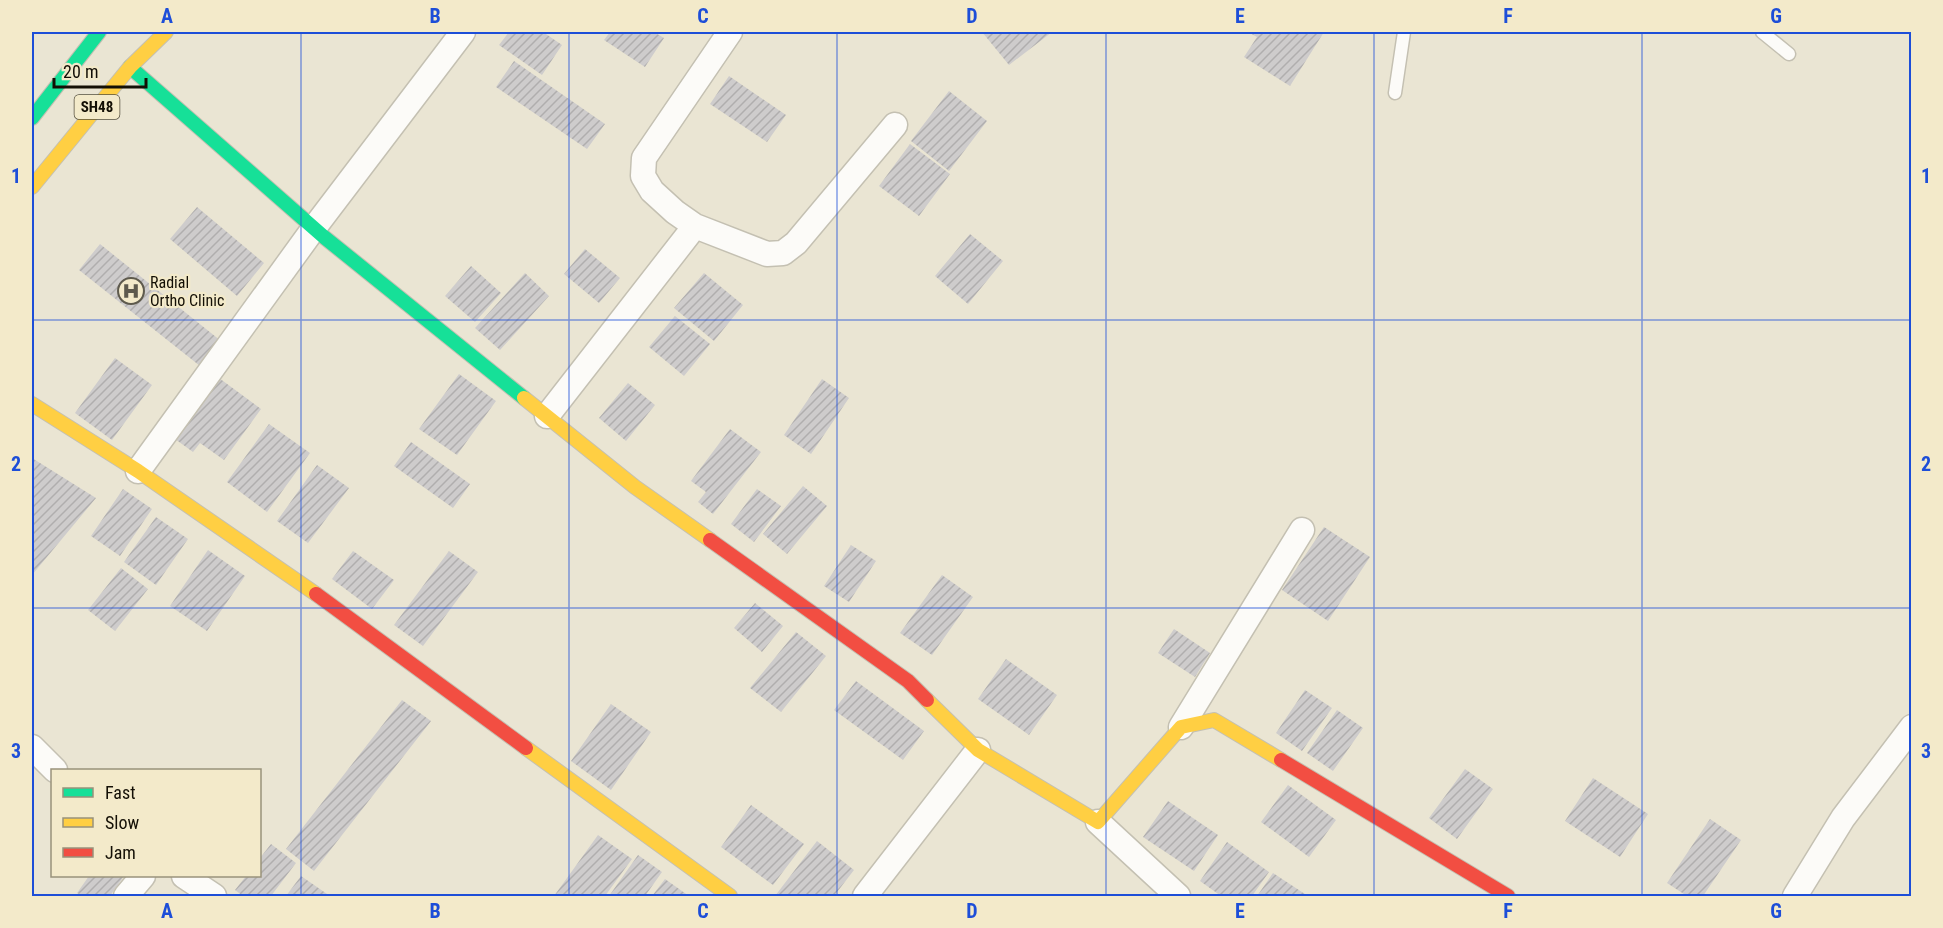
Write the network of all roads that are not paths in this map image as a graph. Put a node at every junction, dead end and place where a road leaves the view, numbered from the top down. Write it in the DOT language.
graph roads {
  1 [pos="97,32"];
  2 [pos="166,32"];
  3 [pos="463,32"];
  4 [pos="730,32"];
  5 [pos="1404,32"];
  6 [pos="1762,32"];
  7 [pos="1789,54"];
  8 [pos="130,67"];
  9 [pos="1395,93"];
  10 [pos="32,118"];
  11 [pos="895,125"];
  12 [pos="32,187"];
  13 [pos="695,226"];
  14 [pos="314,228"];
  15 [pos="32,404"];
  16 [pos="548,416"];
  17 [pos="138,471"];
  18 [pos="1302,530"];
  19 [pos="1181,727"];
  20 [pos="1911,727"];
  21 [pos="32,747"];
  22 [pos="978,750"];
  23 [pos="53,769"];
  24 [pos="1098,822"];
  25 [pos="141,877"];
  26 [pos="185,877"];
  27 [pos="126,897"];
  28 [pos="214,897"];
  29 [pos="730,897"];
  30 [pos="865,897"];
  31 [pos="1178,897"];
  32 [pos="1508,897"];
  33 [pos="1795,897"];
  1 -- 10 [label="street, SH48"];
  2 -- 8 [label="street, SH48"];
  3 -- 14 [label="street"];
  4 -- 13 [label="street"];
  5 -- 9 [label="lane"];
  6 -- 7 [label="lane"];
  8 -- 12 [label="street, SH48"];
  8 -- 14 [label="street"];
  11 -- 13 [label="street"];
  13 -- 16 [label="street"];
  14 -- 16 [label="street"];
  14 -- 17 [label="street"];
  15 -- 17 [label="street"];
  16 -- 22 [label="street"];
  17 -- 29 [label="street"];
  18 -- 19 [label="street"];
  19 -- 24 [label="street"];
  19 -- 32 [label="street"];
  20 -- 33 [label="street"];
  21 -- 23 [label="street"];
  22 -- 24 [label="street"];
  22 -- 30 [label="street"];
  24 -- 31 [label="street"];
  25 -- 27 [label="street"];
  26 -- 28 [label="street"];
}
